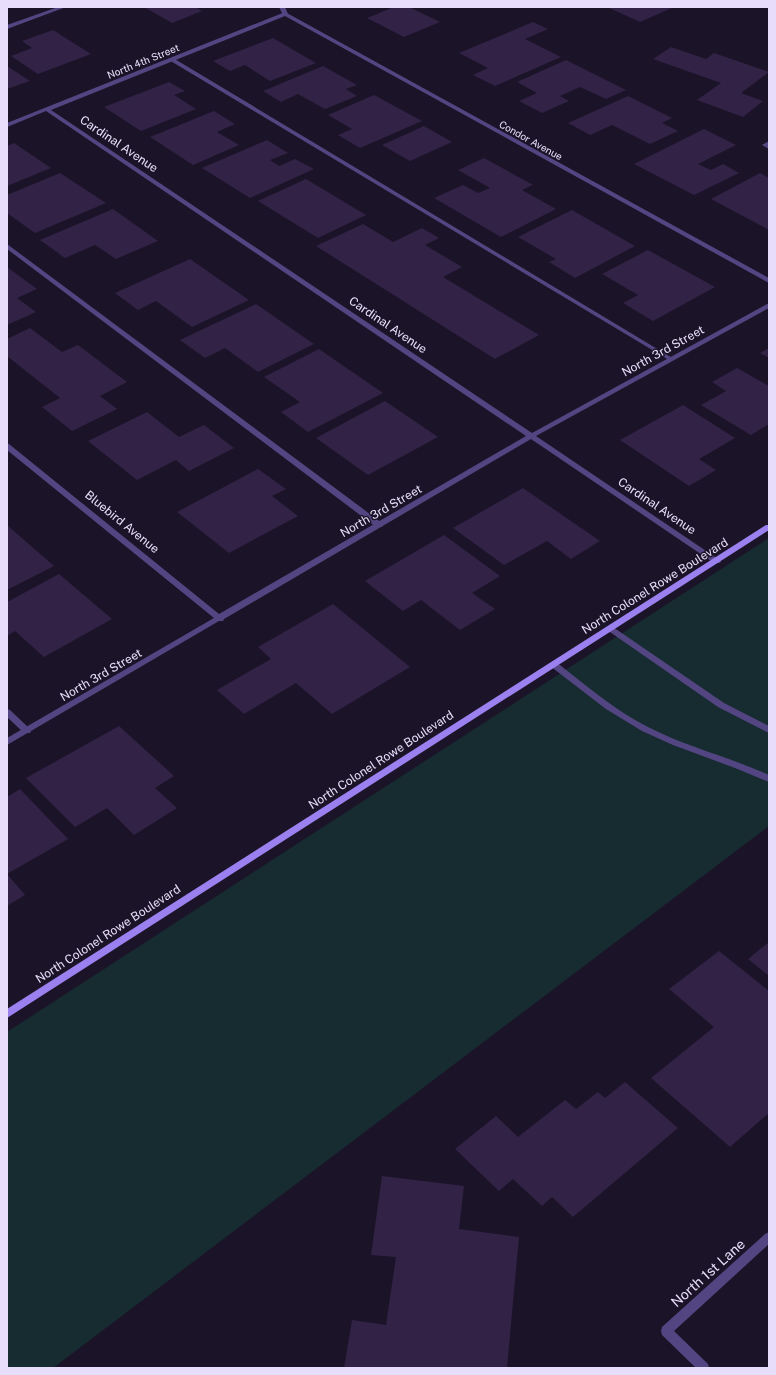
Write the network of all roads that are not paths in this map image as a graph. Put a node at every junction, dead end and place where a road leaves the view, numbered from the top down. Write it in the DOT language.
graph roads {
  1 [pos="63,7"];
  2 [pos="282,7"];
  3 [pos="285,14"];
  4 [pos="7,27"];
  5 [pos="170,60"];
  6 [pos="46,109"];
  7 [pos="7,125"];
  8 [pos="769,143"];
  9 [pos="769,147"];
  10 [pos="7,246"];
  11 [pos="769,281"];
  12 [pos="769,305"];
  13 [pos="671,359"];
  14 [pos="531,436"];
  15 [pos="7,446"];
  16 [pos="379,525"];
  17 [pos="769,527"];
  18 [pos="717,561"];
  19 [pos="220,619"];
  20 [pos="610,628"];
  21 [pos="553,664"];
  22 [pos="7,712"];
  23 [pos="27,730"];
  24 [pos="769,730"];
  25 [pos="7,742"];
  26 [pos="769,779"];
  27 [pos="7,1014"];
  28 [pos="769,1237"];
  29 [pos="704,1368"];
  1 -- 4 [label="street"];
  2 -- 3 [label="street"];
  3 -- 5 [label="street, North 4th Street"];
  3 -- 11 [label="street, Condor Avenue"];
  5 -- 6 [label="street, North 4th Street"];
  5 -- 13 [label="street"];
  6 -- 7 [label="street, North 4th Street"];
  6 -- 14 [label="street, Cardinal Avenue"];
  8 -- 9 [label="street"];
  10 -- 16 [label="street"];
  12 -- 13 [label="street, North 3rd Street"];
  13 -- 14 [label="street, North 3rd Street"];
  14 -- 16 [label="street, North 3rd Street"];
  14 -- 18 [label="street, Cardinal Avenue"];
  15 -- 19 [label="street, Bluebird Avenue"];
  16 -- 19 [label="street, North 3rd Street"];
  17 -- 18 [label="main road, North Colonel Rowe Boulevard"];
  18 -- 20 [label="main road, North Colonel Rowe Boulevard"];
  19 -- 23 [label="street, North 3rd Street"];
  20 -- 21 [label="main road, North Colonel Rowe Boulevard"];
  20 -- 24 [label="street"];
  21 -- 26 [label="street"];
  21 -- 27 [label="main road, North Colonel Rowe Boulevard"];
  22 -- 23 [label="street"];
  23 -- 25 [label="street, North 3rd Street"];
  28 -- 29 [label="street, North 1st Lane"];
}
